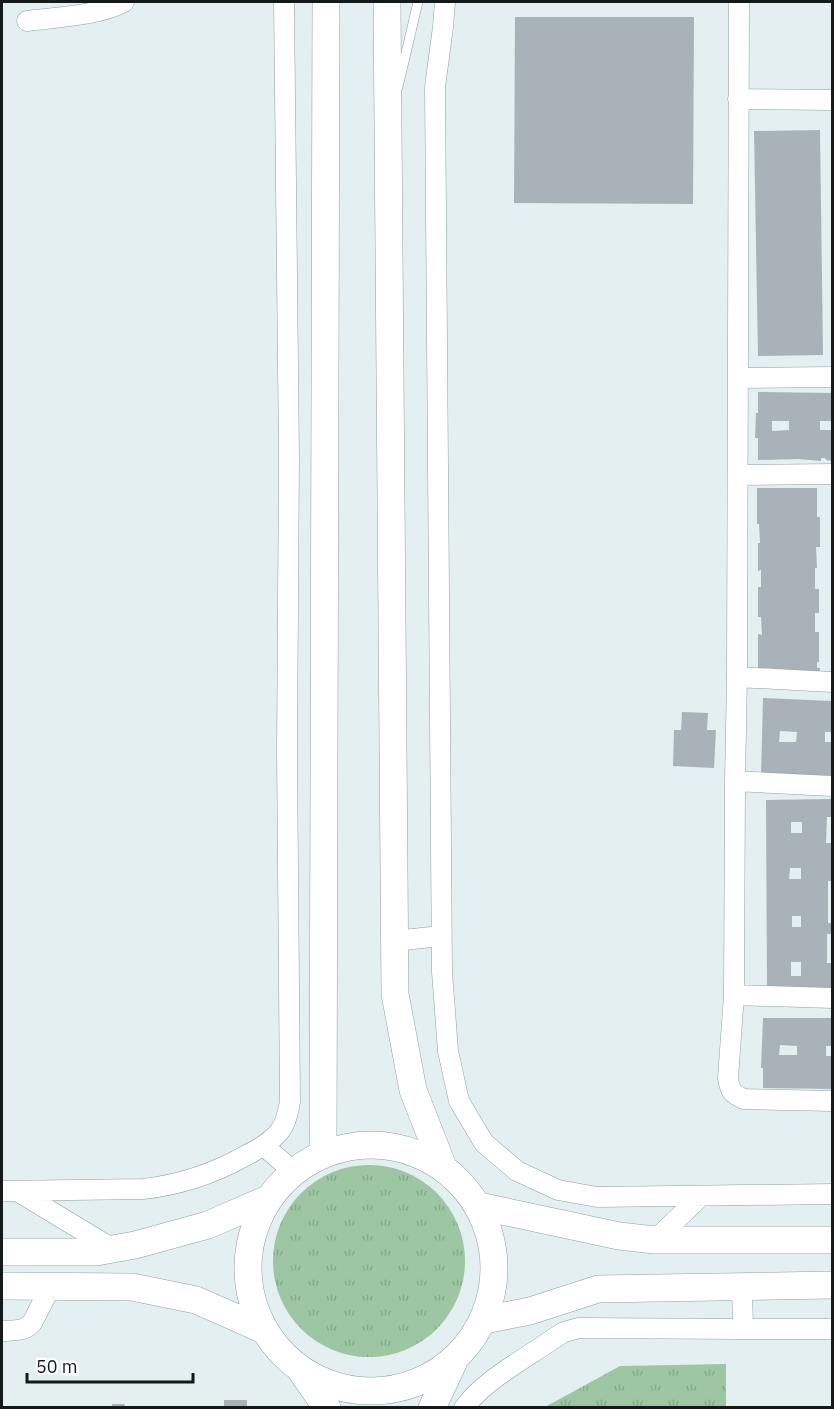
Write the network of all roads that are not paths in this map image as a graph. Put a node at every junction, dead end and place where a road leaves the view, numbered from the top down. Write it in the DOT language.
graph roads {
  1 [pos="124,2"];
  2 [pos="284,2"];
  3 [pos="326,2"];
  4 [pos="387,2"];
  5 [pos="418,2"];
  6 [pos="445,2"];
  7 [pos="739,2"];
  8 [pos="27,21"];
  9 [pos="738,99"];
  10 [pos="832,100"];
  11 [pos="388,131"];
  12 [pos="832,377"];
  13 [pos="738,378"];
  14 [pos="832,474"];
  15 [pos="738,475"];
  16 [pos="737,677"];
  17 [pos="832,682"];
  18 [pos="735,781"];
  19 [pos="832,786"];
  20 [pos="441,936"];
  21 [pos="394,941"];
  22 [pos="734,995"];
  23 [pos="832,998"];
  24 [pos="832,1101"];
  25 [pos="264,1146"];
  26 [pos="323,1155"];
  27 [pos="443,1167"];
  28 [pos="294,1172"];
  29 [pos="9,1191"];
  30 [pos="832,1194"];
  31 [pos="701,1196"];
  32 [pos="270,1198"];
  33 [pos="479,1206"];
  34 [pos="655,1240"];
  35 [pos="832,1240"];
  36 [pos="113,1249"];
  37 [pos="2,1252"];
  38 [pos="832,1285"];
  39 [pos="2,1286"];
  40 [pos="51,1286"];
  41 [pos="742,1287"];
  42 [pos="484,1320"];
  43 [pos="743,1329"];
  44 [pos="832,1329"];
  45 [pos="264,1330"];
  46 [pos="2,1331"];
  47 [pos="453,1360"];
  48 [pos="314,1394"];
  49 [pos="432,1407"];
  50 [pos="464,1407"];
  1 -- 8 [label="street"];
  2 -- 25 [label="street"];
  3 -- 26 [label="street"];
  4 -- 11 [label="street"];
  5 -- 11 [label="lane"];
  6 -- 20 [label="street"];
  7 -- 9 [label="street"];
  9 -- 10 [label="street"];
  9 -- 13 [label="street"];
  11 -- 21 [label="street"];
  12 -- 13 [label="street"];
  13 -- 15 [label="street"];
  14 -- 15 [label="street"];
  15 -- 16 [label="street"];
  16 -- 17 [label="street"];
  16 -- 18 [label="street"];
  18 -- 19 [label="street"];
  18 -- 22 [label="street"];
  20 -- 21 [label="street"];
  20 -- 31 [label="street"];
  21 -- 27 [label="street"];
  22 -- 23 [label="street"];
  22 -- 24 [label="street"];
  25 -- 28 [label="street"];
  25 -- 29 [label="street"];
  26 -- 27 [label="street"];
  26 -- 28 [label="street"];
  27 -- 33 [label="street"];
  28 -- 32 [label="street"];
  29 -- 36 [label="street"];
  30 -- 31 [label="street"];
  31 -- 34 [label="street"];
  32 -- 36 [label="street"];
  32 -- 45 [label="street"];
  33 -- 34 [label="street"];
  33 -- 42 [label="street"];
  34 -- 35 [label="street"];
  36 -- 37 [label="street"];
  38 -- 41 [label="street"];
  39 -- 40 [label="street"];
  40 -- 45 [label="street"];
  40 -- 46 [label="street"];
  41 -- 42 [label="street"];
  41 -- 43 [label="street"];
  42 -- 47 [label="street"];
  43 -- 44 [label="street"];
  43 -- 50 [label="street"];
  45 -- 48 [label="street"];
  47 -- 48 [label="street"];
  47 -- 49 [label="street"];
}
